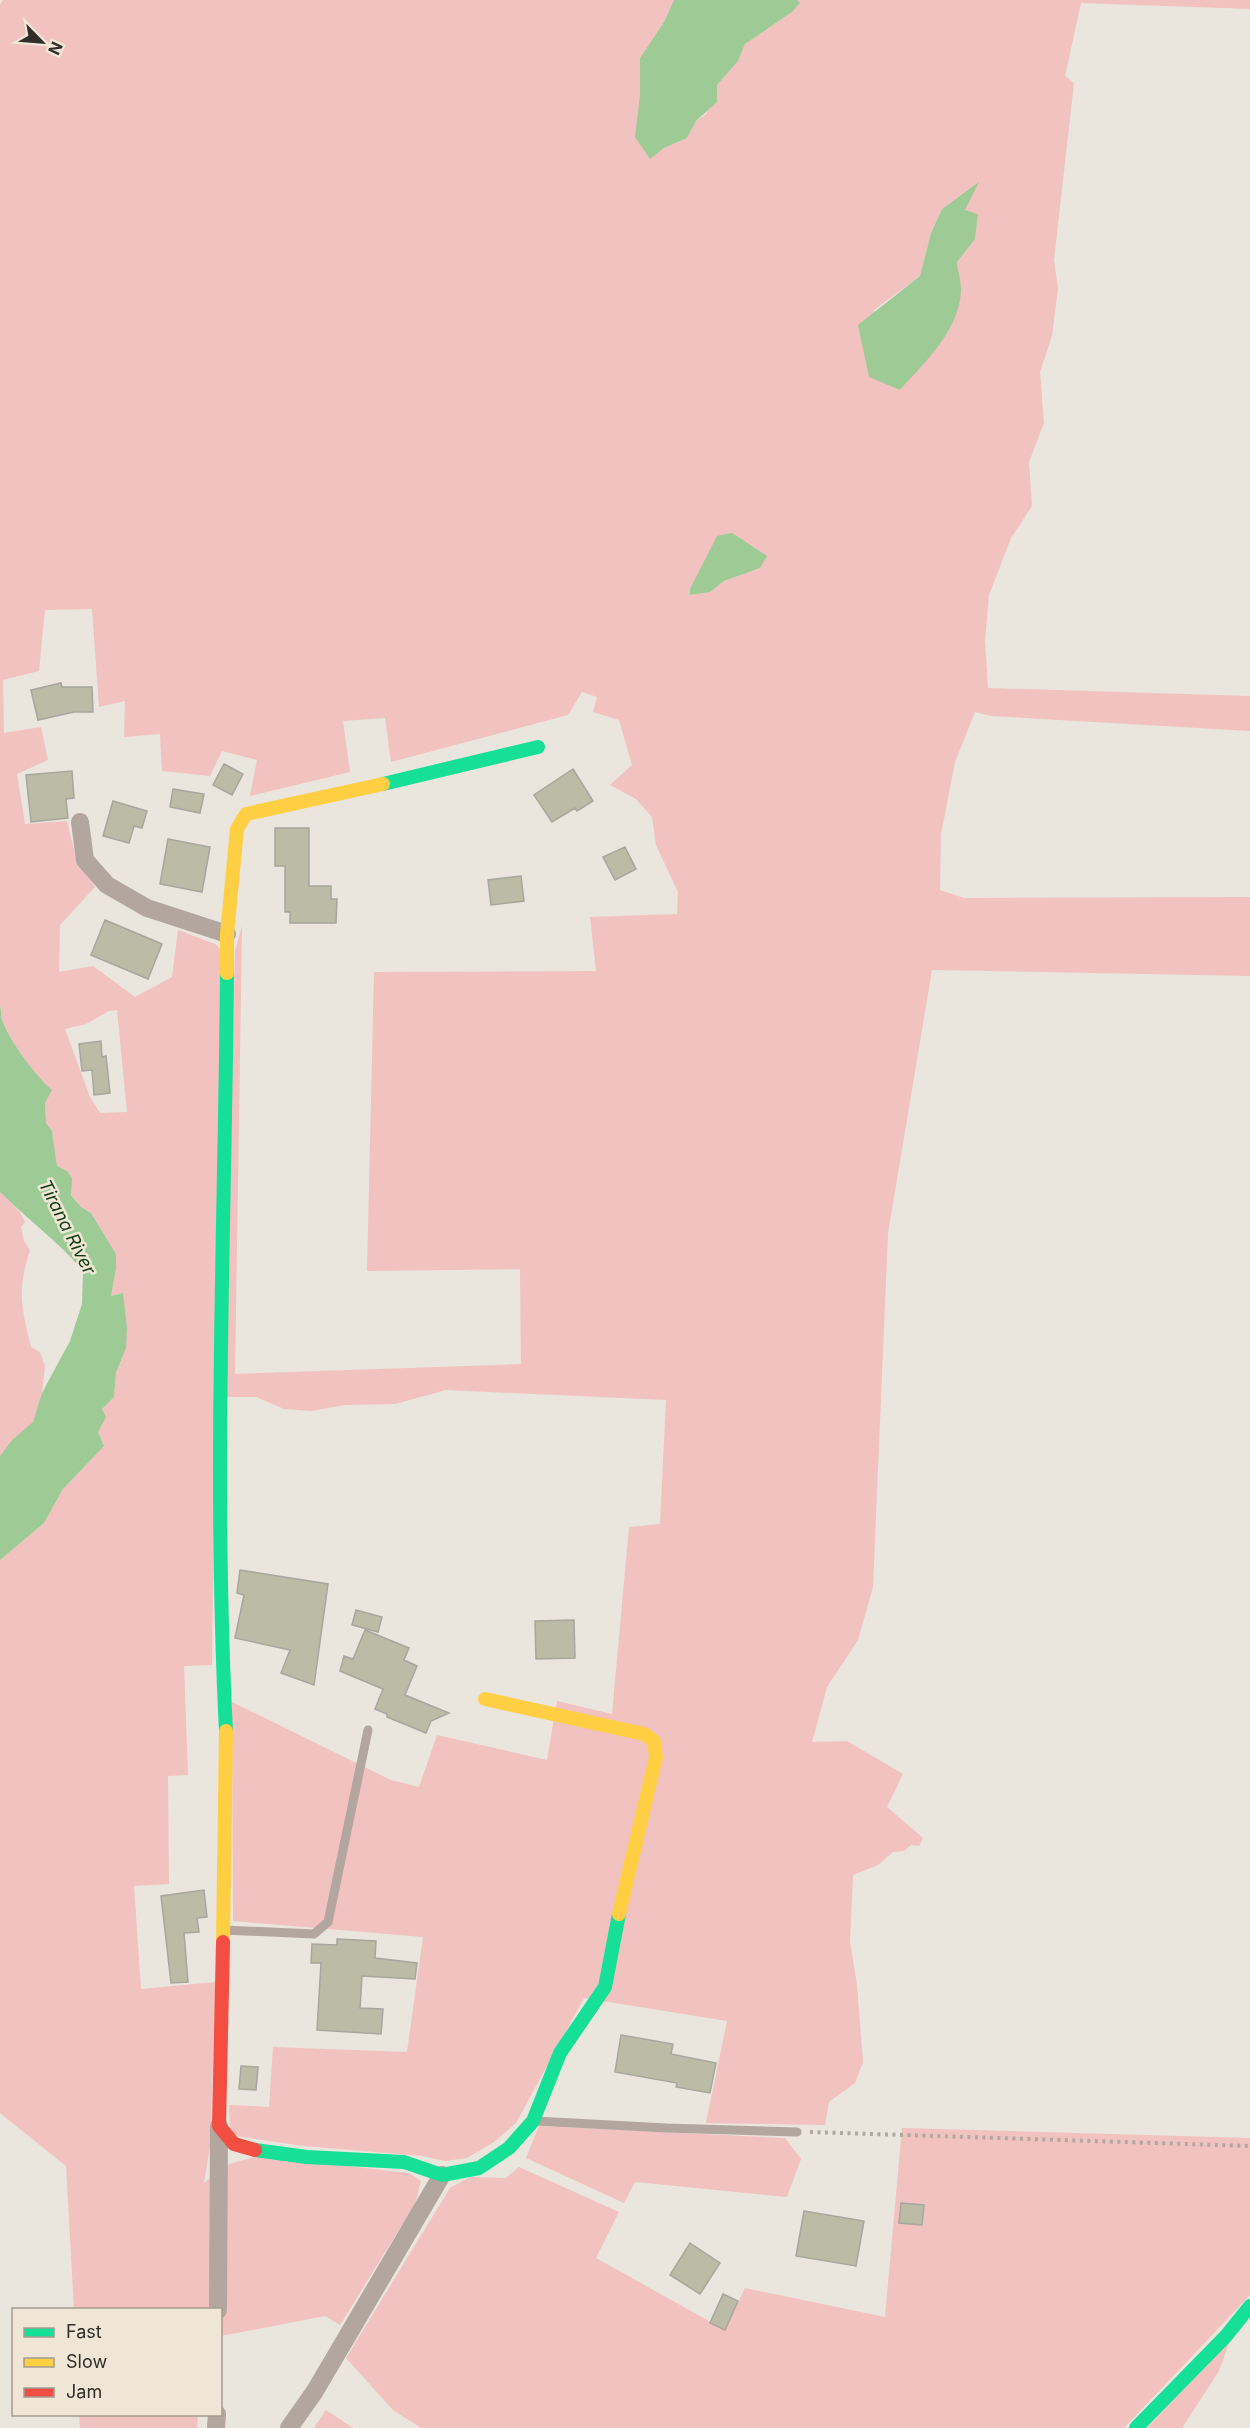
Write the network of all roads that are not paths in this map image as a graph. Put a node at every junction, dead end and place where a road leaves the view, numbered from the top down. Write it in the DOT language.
graph roads {
  1 [pos="538,747"];
  2 [pos="80,822"];
  3 [pos="227,934"];
  4 [pos="485,1699"];
  5 [pos="368,1730"];
  6 [pos="223,1930"];
  7 [pos="533,2121"];
  8 [pos="219,2126"];
  9 [pos="797,2132"];
  10 [pos="442,2175"];
  11 [pos="1250,2306"];
  12 [pos="218,2308"];
  13 [pos="289,2428"];
  14 [pos="1136,2428"];
  1 -- 3 [label="street"];
  2 -- 3 [label="street"];
  3 -- 6 [label="street"];
  4 -- 7 [label="street"];
  5 -- 6 [label="lane"];
  6 -- 8 [label="street"];
  7 -- 9 [label="lane"];
  7 -- 10 [label="street"];
  8 -- 10 [label="street"];
  8 -- 12 [label="street"];
  10 -- 13 [label="street"];
  11 -- 14 [label="street"];
}
